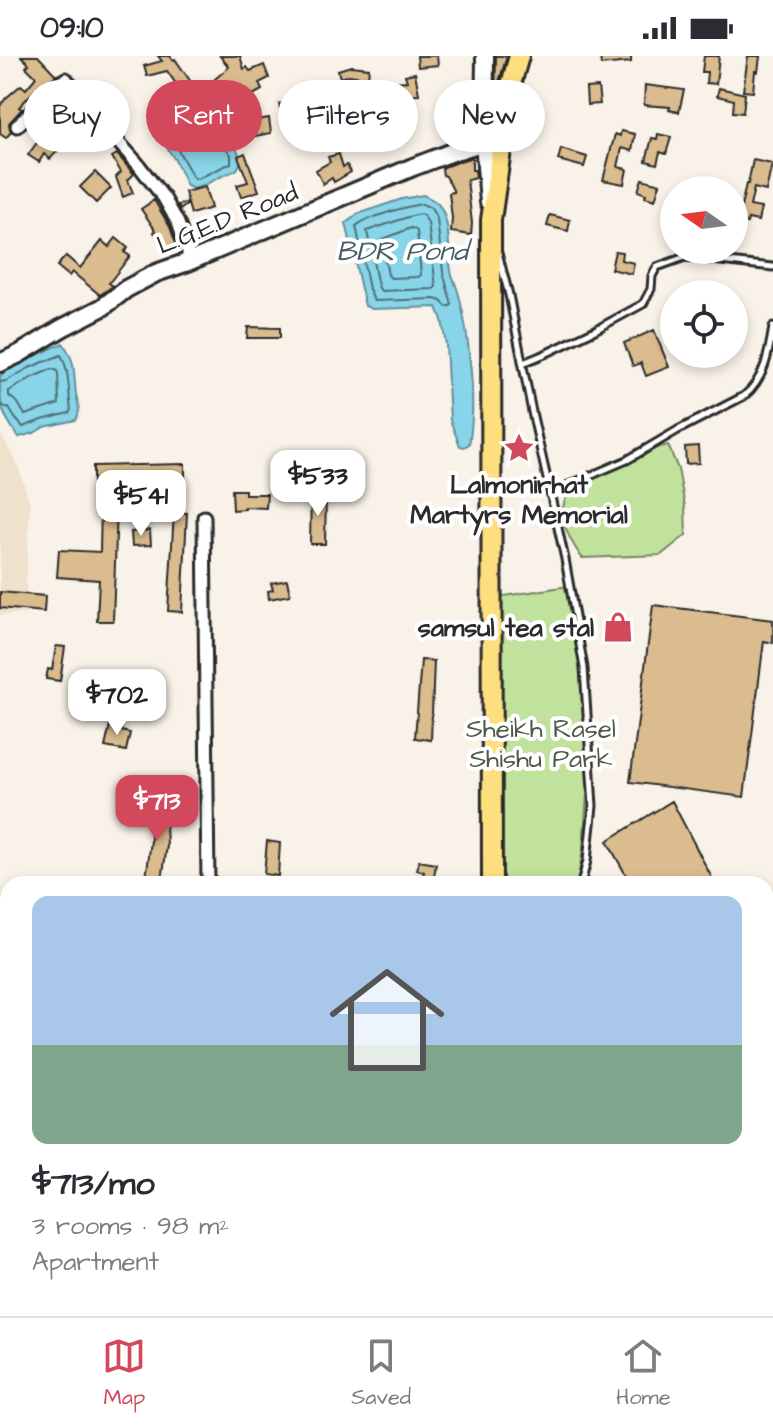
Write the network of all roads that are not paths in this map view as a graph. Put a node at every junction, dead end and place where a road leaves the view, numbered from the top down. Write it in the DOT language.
graph roads {
  1 [pos="485,56"];
  2 [pos="519,56"];
  3 [pos="485,80"];
  4 [pos="512,80"];
  5 [pos="17,126"];
  6 [pos="452,152"];
  7 [pos="485,152"];
  8 [pos="501,152"];
  9 [pos="491,227"];
  10 [pos="188,262"];
  11 [pos="773,267"];
  12 [pos="773,327"];
  13 [pos="0,363"];
  14 [pos="523,363"];
  15 [pos="550,493"];
  16 [pos="204,517"];
  17 [pos="208,876"];
  18 [pos="492,876"];
  19 [pos="583,876"];
  1 -- 3 [label="main road"];
  2 -- 4 [label="highway"];
  5 -- 10 [label="street"];
  6 -- 10 [label="main road, L.G.E.D Road"];
  7 -- 9 [label="main road"];
  8 -- 9 [label="highway"];
  9 -- 14 [label="lane"];
  9 -- 18 [label="highway"];
  10 -- 13 [label="main road, L.G.E.D Road"];
  11 -- 14 [label="lane"];
  12 -- 15 [label="lane"];
  14 -- 15 [label="lane"];
  15 -- 19 [label="lane"];
  16 -- 17 [label="street"];
}
